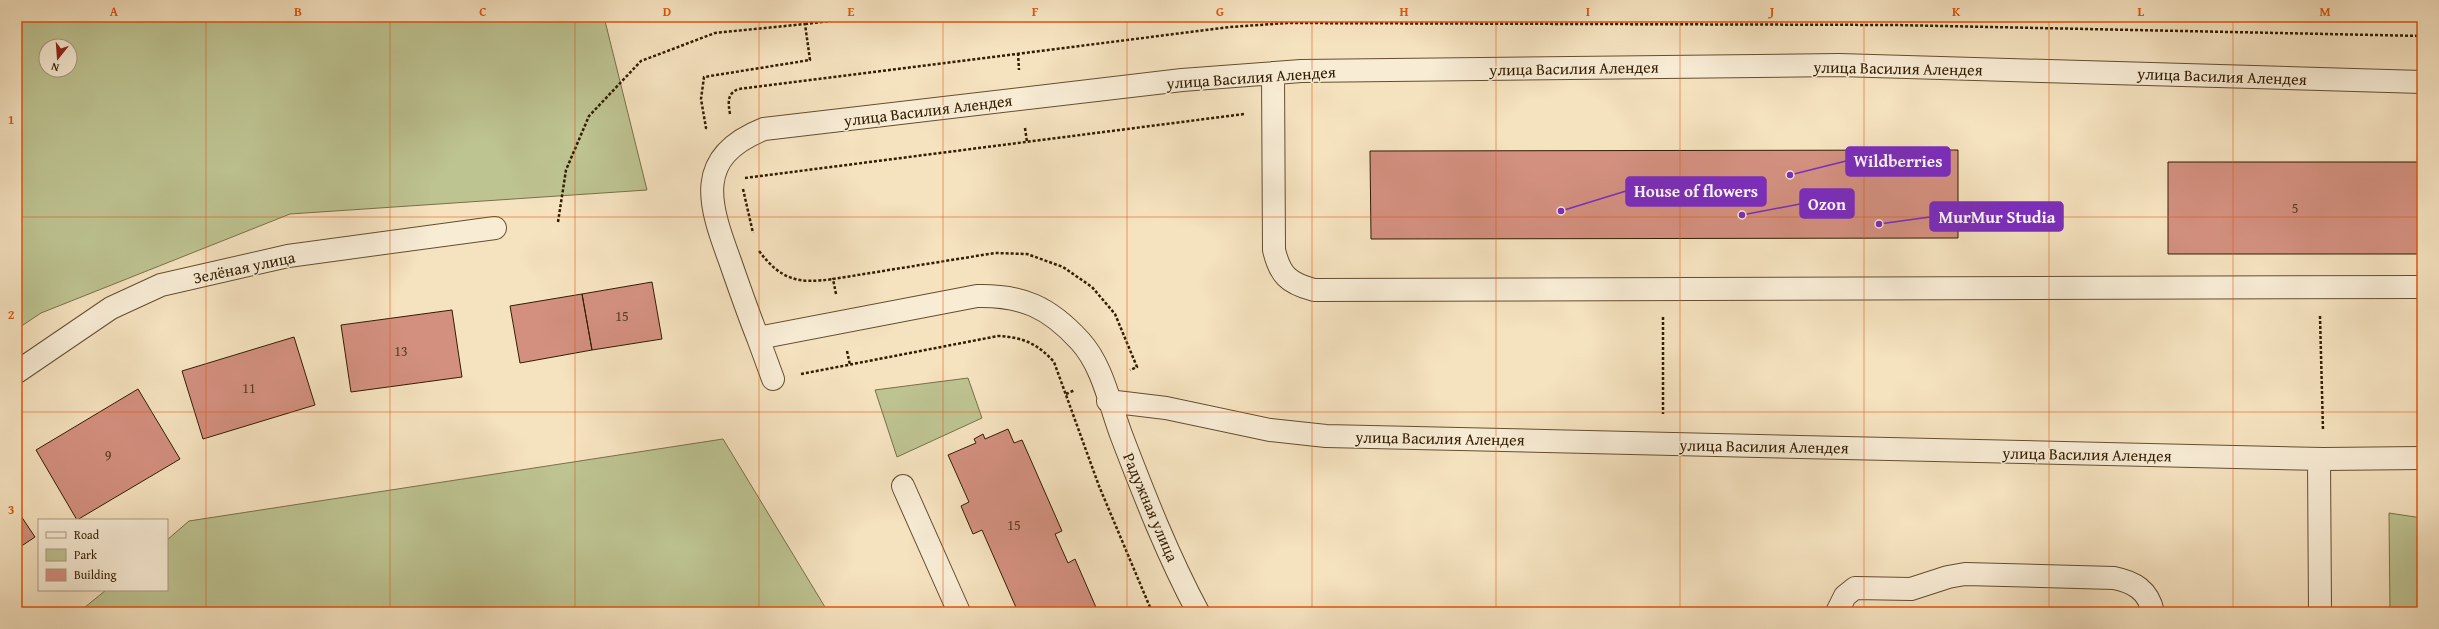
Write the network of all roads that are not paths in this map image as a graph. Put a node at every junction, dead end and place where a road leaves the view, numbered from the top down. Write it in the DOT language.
graph roads {
  1 [pos="1273,73"];
  2 [pos="2422,82"];
  3 [pos="495,228"];
  4 [pos="2422,287"];
  5 [pos="758,338"];
  6 [pos="17,372"];
  7 [pos="772,380"];
  8 [pos="1108,401"];
  9 [pos="2422,458"];
  10 [pos="2321,459"];
  11 [pos="903,486"];
  12 [pos="959,612"];
  13 [pos="1198,612"];
  14 [pos="1837,612"];
  15 [pos="2153,612"];
  16 [pos="2320,612"];
  1 -- 2 [label="street, улица Василия Алендея"];
  1 -- 4 [label="street"];
  1 -- 5 [label="street, улица Василия Алендея"];
  3 -- 6 [label="street, Зелёная улица"];
  5 -- 7 [label="street"];
  5 -- 8 [label="street, Радужная улица"];
  8 -- 10 [label="street, улица Василия Алендея"];
  8 -- 13 [label="street, Радужная улица"];
  9 -- 10 [label="street, улица Василия Алендея"];
  10 -- 16 [label="street"];
  11 -- 12 [label="street"];
  14 -- 15 [label="street"];
}
